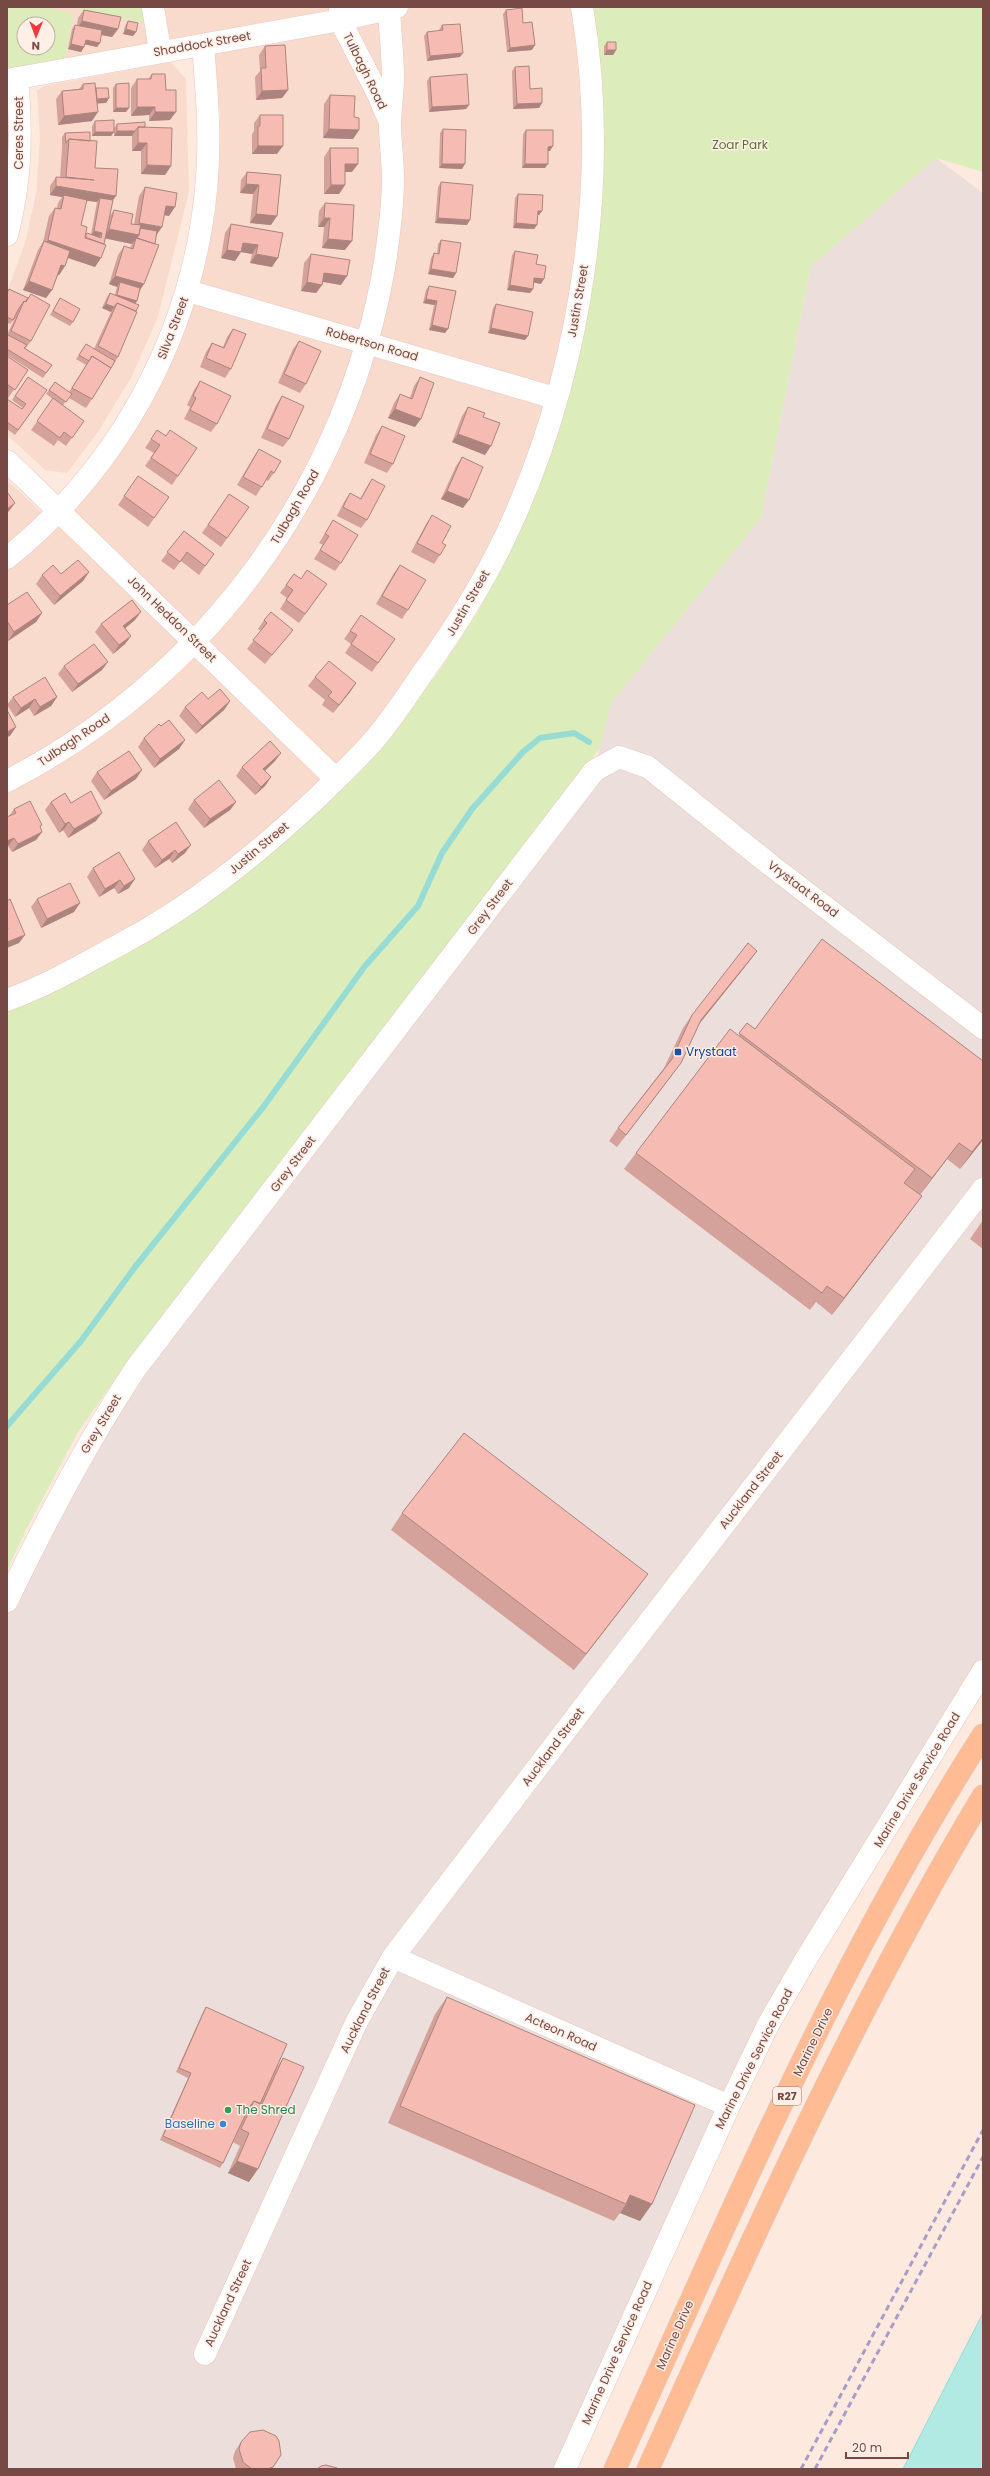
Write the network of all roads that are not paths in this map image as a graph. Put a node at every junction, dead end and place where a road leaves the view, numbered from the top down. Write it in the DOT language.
graph roads {
  1 [pos="153,7"];
  2 [pos="582,7"];
  3 [pos="393,8"];
  4 [pos="340,14"];
  5 [pos="203,45"];
  6 [pos="160,51"];
  7 [pos="12,79"];
  8 [pos="390,122"];
  9 [pos="7,235"];
  10 [pos="188,291"];
  11 [pos="367,343"];
  12 [pos="556,398"];
  13 [pos="7,461"];
  14 [pos="59,510"];
  15 [pos="7,558"];
  16 [pos="196,642"];
  17 [pos="619,757"];
  18 [pos="336,779"];
  19 [pos="7,781"];
  20 [pos="7,1000"];
  21 [pos="983,1028"];
  22 [pos="983,1189"];
  23 [pos="7,1601"];
  24 [pos="983,1671"];
  25 [pos="983,1735"];
  26 [pos="983,1796"];
  27 [pos="393,1957"];
  28 [pos="729,2106"];
  29 [pos="205,2354"];
  30 [pos="565,2469"];
  31 [pos="615,2469"];
  32 [pos="648,2469"];
  1 -- 6 [label="street"];
  2 -- 12 [label="street, Justin Street"];
  3 -- 4 [label="street, Shaddock Street"];
  3 -- 8 [label="street, Tulbagh Road"];
  4 -- 5 [label="street, Shaddock Street"];
  4 -- 8 [label="street, Tulbagh Road"];
  5 -- 6 [label="street, Shaddock Street"];
  5 -- 10 [label="street, Silva Street"];
  6 -- 7 [label="street, Shaddock Street"];
  7 -- 9 [label="street, Ceres Street"];
  8 -- 11 [label="street, Tulbagh Road"];
  10 -- 11 [label="street, Robertson Road"];
  10 -- 14 [label="street, Silva Street"];
  11 -- 12 [label="street, Robertson Road"];
  11 -- 16 [label="street, Tulbagh Road"];
  12 -- 18 [label="street, Justin Street"];
  13 -- 14 [label="street, John Heddon Street"];
  14 -- 15 [label="street, Silva Street"];
  14 -- 16 [label="street, John Heddon Street"];
  16 -- 18 [label="street, John Heddon Street"];
  16 -- 19 [label="street, Tulbagh Road"];
  17 -- 21 [label="street, Vrystaat Road"];
  17 -- 23 [label="street, Grey Street"];
  18 -- 20 [label="street, Justin Street"];
  22 -- 27 [label="street, Auckland Street"];
  24 -- 28 [label="street, Marine Drive Service Road"];
  25 -- 31 [label="main road, Marine Drive / R27"];
  26 -- 32 [label="main road, R27"];
  27 -- 28 [label="street, Acteon Road"];
  27 -- 29 [label="street, Auckland Street"];
  28 -- 30 [label="street, Marine Drive Service Road"];
}
